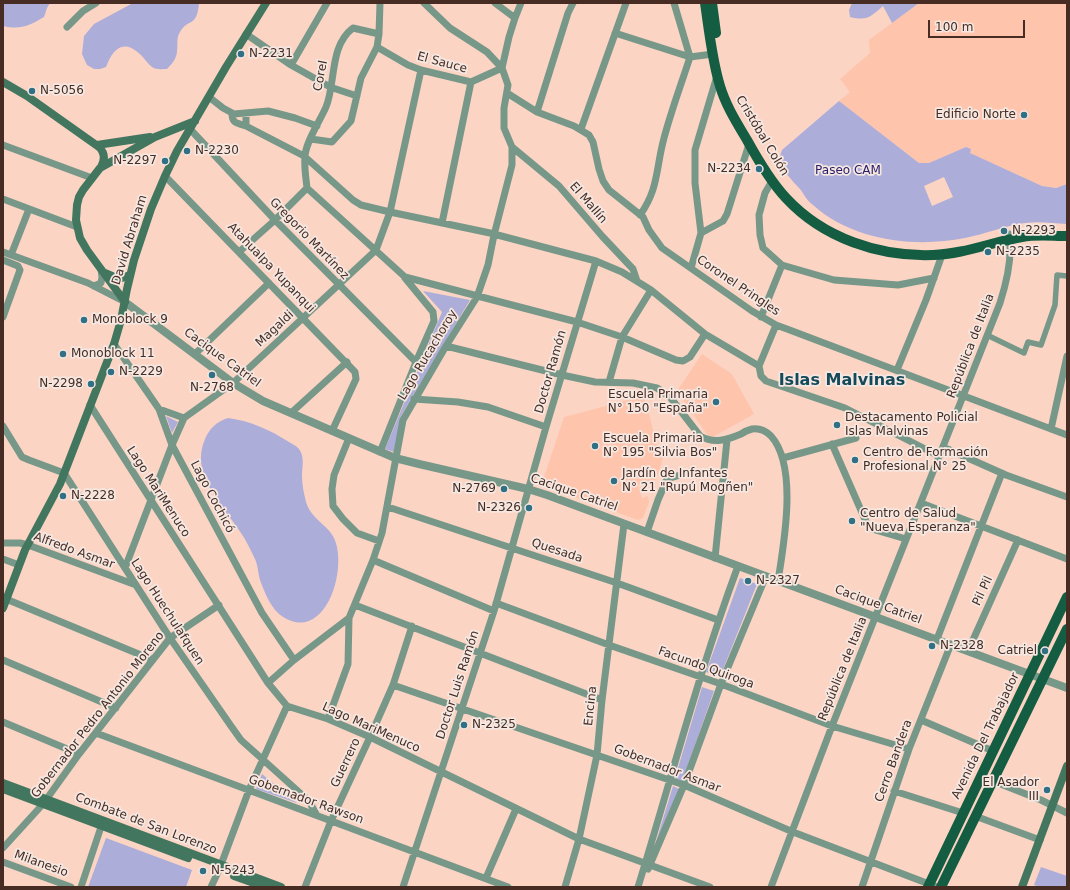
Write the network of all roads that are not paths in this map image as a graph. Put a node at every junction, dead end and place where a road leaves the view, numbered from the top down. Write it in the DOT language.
graph roads {
  1 [pos="96,3"];
  2 [pos="266,3"];
  3 [pos="328,3"];
  4 [pos="380,3"];
  5 [pos="495,3"];
  6 [pos="521,3"];
  7 [pos="573,3"];
  8 [pos="626,3"];
  9 [pos="674,3"];
  10 [pos="705,3"];
  11 [pos="712,3"];
  12 [pos="428,5"];
  13 [pos="515,18"];
  14 [pos="67,27"];
  15 [pos="615,33"];
  16 [pos="246,34"];
  17 [pos="380,34"];
  18 [pos="377,47"];
  19 [pos="713,54"];
  20 [pos="690,57"];
  21 [pos="291,65"];
  22 [pos="502,68"];
  23 [pos="421,70"];
  24 [pos="717,76"];
  25 [pos="3,82"];
  26 [pos="471,82"];
  27 [pos="330,87"];
  28 [pos="507,93"];
  29 [pos="357,96"];
  30 [pos="209,97"];
  31 [pos="537,112"];
  32 [pos="232,113"];
  33 [pos="246,113"];
  34 [pos="195,121"];
  35 [pos="246,126"];
  36 [pos="316,126"];
  37 [pos="190,129"];
  38 [pos="581,129"];
  39 [pos="154,137"];
  40 [pos="311,139"];
  41 [pos="748,144"];
  42 [pos="3,145"];
  43 [pos="97,145"];
  44 [pos="512,147"];
  45 [pos="304,156"];
  46 [pos="100,168"];
  47 [pos="165,176"];
  48 [pos="92,178"];
  49 [pos="772,180"];
  50 [pos="307,188"];
  51 [pos="3,199"];
  52 [pos="29,209"];
  53 [pos="390,212"];
  54 [pos="640,214"];
  55 [pos="275,220"];
  56 [pos="442,223"];
  57 [pos="77,227"];
  58 [pos="1067,231"];
  59 [pos="701,233"];
  60 [pos="494,234"];
  61 [pos="1067,236"];
  62 [pos="1010,237"];
  63 [pos="376,250"];
  64 [pos="3,252"];
  65 [pos="239,252"];
  66 [pos="11,255"];
  67 [pos="942,255"];
  68 [pos="3,260"];
  69 [pos="596,261"];
  70 [pos="782,265"];
  71 [pos="691,268"];
  72 [pos="102,271"];
  73 [pos="130,275"];
  74 [pos="1067,276"];
  75 [pos="405,277"];
  76 [pos="934,278"];
  77 [pos="637,281"];
  78 [pos="269,283"];
  79 [pos="94,286"];
  80 [pos="339,286"];
  81 [pos="652,290"];
  82 [pos="477,297"];
  83 [pos="125,302"];
  84 [pos="3,317"];
  85 [pos="761,317"];
  86 [pos="303,318"];
  87 [pos="577,322"];
  88 [pos="776,325"];
  89 [pos="704,334"];
  90 [pos="987,335"];
  91 [pos="622,337"];
  92 [pos="114,344"];
  93 [pos="446,346"];
  94 [pos="195,354"];
  95 [pos="1067,356"];
  96 [pos="347,362"];
  97 [pos="416,362"];
  98 [pos="759,366"];
  99 [pos="897,370"];
  100 [pos="1065,372"];
  101 [pos="562,376"];
  102 [pos="609,382"];
  103 [pos="233,383"];
  104 [pos="963,395"];
  105 [pos="414,399"];
  106 [pos="90,406"];
  107 [pos="160,409"];
  108 [pos="291,413"];
  109 [pos="184,418"];
  110 [pos="3,426"];
  111 [pos="546,427"];
  112 [pos="1051,429"];
  113 [pos="332,431"];
  114 [pos="1067,435"];
  115 [pos="349,438"];
  116 [pos="856,438"];
  117 [pos="727,440"];
  118 [pos="832,444"];
  119 [pos="172,445"];
  120 [pos="943,447"];
  121 [pos="380,452"];
  122 [pos="939,456"];
  123 [pos="395,458"];
  124 [pos="783,458"];
  125 [pos="64,473"];
  126 [pos="1002,473"];
  127 [pos="723,474"];
  128 [pos="528,489"];
  129 [pos="1067,497"];
  130 [pos="150,501"];
  131 [pos="921,502"];
  132 [pos="388,507"];
  133 [pos="624,524"];
  134 [pos="981,526"];
  135 [pos="647,532"];
  136 [pos="906,539"];
  137 [pos="1018,540"];
  138 [pos="379,541"];
  139 [pos="3,543"];
  140 [pos="28,545"];
  141 [pos="512,548"];
  142 [pos="715,558"];
  143 [pos="3,559"];
  144 [pos="1067,559"];
  145 [pos="373,560"];
  146 [pos="19,565"];
  147 [pos="738,566"];
  148 [pos="125,568"];
  149 [pos="766,576"];
  150 [pos="778,581"];
  151 [pos="617,583"];
  152 [pos="137,585"];
  153 [pos="1067,597"];
  154 [pos="6,599"];
  155 [pos="496,603"];
  156 [pos="219,605"];
  157 [pos="355,605"];
  158 [pos="3,608"];
  159 [pos="494,611"];
  160 [pos="876,616"];
  161 [pos="349,618"];
  162 [pos="718,620"];
  163 [pos="412,626"];
  164 [pos="1067,629"];
  165 [pos="1055,632"];
  166 [pos="170,638"];
  167 [pos="937,639"];
  168 [pos="951,644"];
  169 [pos="609,645"];
  170 [pos="968,651"];
  171 [pos="480,652"];
  172 [pos="3,660"];
  173 [pos="153,660"];
  174 [pos="294,660"];
  175 [pos="1030,674"];
  176 [pos="700,677"];
  177 [pos="1043,679"];
  178 [pos="268,682"];
  179 [pos="722,684"];
  180 [pos="393,685"];
  181 [pos="1067,688"];
  182 [pos="602,700"];
  183 [pos="287,706"];
  184 [pos="116,708"];
  185 [pos="462,708"];
  186 [pos="328,719"];
  187 [pos="921,720"];
  188 [pos="3,722"];
  189 [pos="832,726"];
  190 [pos="96,733"];
  191 [pos="370,738"];
  192 [pos="909,749"];
  193 [pos="993,751"];
  194 [pos="80,754"];
  195 [pos="597,754"];
  196 [pos="263,760"];
  197 [pos="1067,766"];
  198 [pos="441,772"];
  199 [pos="671,780"];
  200 [pos="993,781"];
  201 [pos="3,783"];
  202 [pos="684,785"];
  203 [pos="3,789"];
  204 [pos="249,790"];
  205 [pos="894,791"];
  206 [pos="44,802"];
  207 [pos="1052,806"];
  208 [pos="516,809"];
  209 [pos="963,813"];
  210 [pos="1067,813"];
  211 [pos="316,814"];
  212 [pos="975,816"];
  213 [pos="331,821"];
  214 [pos="102,823"];
  215 [pos="792,832"];
  216 [pos="579,840"];
  217 [pos="1040,840"];
  218 [pos="3,848"];
  219 [pos="414,852"];
  220 [pos="3,862"];
  221 [pos="870,862"];
  222 [pos="647,864"];
  223 [pos="220,867"];
  224 [pos="486,878"];
  225 [pos="932,886"];
  226 [pos="71,887"];
  227 [pos="81,887"];
  228 [pos="211,887"];
  229 [pos="265,887"];
  230 [pos="281,887"];
  231 [pos="305,887"];
  232 [pos="403,887"];
  233 [pos="508,887"];
  234 [pos="565,887"];
  235 [pos="639,887"];
  236 [pos="710,887"];
  237 [pos="771,887"];
  238 [pos="862,887"];
  239 [pos="941,887"];
  240 [pos="1022,887"];
  1 -- 14 [label="street"];
  2 -- 16 [label="main road, David Abraham"];
  3 -- 21 [label="street"];
  4 -- 17 [label="street"];
  5 -- 13 [label="street"];
  6 -- 13 [label="street"];
  7 -- 31 [label="street"];
  8 -- 15 [label="street"];
  9 -- 20 [label="street"];
  10 -- 19 [label="main road, Cristóbal Colón"];
  11 -- 62 [label="main road, Cristóbal Colón"];
  12 -- 22 [label="street"];
  13 -- 22 [label="street"];
  15 -- 20 [label="street"];
  15 -- 38 [label="street"];
  16 -- 21 [label="street"];
  16 -- 30 [label="main road, David Abraham"];
  17 -- 18 [label="street"];
  17 -- 27 [label="street, Corel"];
  18 -- 23 [label="street, El Sauce"];
  18 -- 29 [label="street"];
  19 -- 20 [label="street"];
  19 -- 24 [label="main road, Cristóbal Colón"];
  20 -- 54 [label="street"];
  21 -- 27 [label="street"];
  22 -- 26 [label="street, El Sauce"];
  22 -- 28 [label="street, Lago Rucachoroy"];
  23 -- 26 [label="street, El Sauce"];
  23 -- 53 [label="street, Magaldi"];
  24 -- 41 [label="main road, Cristóbal Colón"];
  24 -- 59 [label="street"];
  25 -- 43 [label="main road"];
  26 -- 56 [label="street"];
  27 -- 29 [label="street"];
  27 -- 36 [label="street, Corel"];
  28 -- 31 [label="street, Coronel Pringles"];
  28 -- 44 [label="street, Lago Rucachoroy"];
  29 -- 40 [label="street"];
  30 -- 32 [label="street"];
  30 -- 34 [label="main road, David Abraham"];
  31 -- 38 [label="street, Coronel Pringles"];
  32 -- 33 [label="street"];
  32 -- 35 [label="street"];
  33 -- 35 [label="street"];
  33 -- 36 [label="street"];
  34 -- 37 [label="main road, David Abraham"];
  34 -- 39 [label="main road"];
  35 -- 45 [label="street"];
  36 -- 40 [label="street, Corel"];
  37 -- 47 [label="main road, David Abraham"];
  37 -- 55 [label="street, Gregorio Martínez"];
  38 -- 54 [label="street, Coronel Pringles"];
  39 -- 43 [label="main road"];
  39 -- 46 [label="main road"];
  40 -- 45 [label="street, Corel"];
  41 -- 49 [label="main road, Cristóbal Colón"];
  41 -- 59 [label="street"];
  42 -- 48 [label="street"];
  43 -- 46 [label="main road"];
  44 -- 60 [label="street, Lago Rucachoroy"];
  44 -- 77 [label="street, El Mallín"];
  45 -- 50 [label="street"];
  45 -- 53 [label="street"];
  46 -- 48 [label="main road"];
  47 -- 65 [label="street, Atahualpa Yupanqui"];
  47 -- 73 [label="main road, David Abraham"];
  48 -- 57 [label="main road"];
  49 -- 67 [label="main road, Cristóbal Colón"];
  49 -- 70 [label="street"];
  50 -- 55 [label="street"];
  50 -- 63 [label="street"];
  51 -- 52 [label="street"];
  52 -- 57 [label="street"];
  52 -- 66 [label="street"];
  53 -- 56 [label="street"];
  53 -- 63 [label="street, Magaldi"];
  54 -- 71 [label="street, Coronel Pringles"];
  55 -- 65 [label="street"];
  55 -- 80 [label="street, Gregorio Martínez"];
  56 -- 60 [label="street"];
  57 -- 72 [label="main road"];
  58 -- 62 [label="main road, Cristóbal Colón"];
  59 -- 71 [label="street"];
  60 -- 69 [label="street"];
  60 -- 82 [label="street, Lago Rucachoroy"];
  61 -- 62 [label="main road, Cristóbal Colón"];
  62 -- 67 [label="main road, Cristóbal Colón"];
  62 -- 90 [label="street, República de Italia"];
  63 -- 75 [label="street"];
  63 -- 80 [label="street, Magaldi"];
  64 -- 66 [label="street, Cacique Catriel"];
  65 -- 78 [label="street, Atahualpa Yupanqui"];
  66 -- 79 [label="street, Cacique Catriel"];
  67 -- 76 [label="street"];
  68 -- 84 [label="street"];
  69 -- 77 [label="street"];
  69 -- 87 [label="street, Doctor Ramón"];
  70 -- 76 [label="street"];
  70 -- 85 [label="street"];
  71 -- 85 [label="street, Coronel Pringles"];
  72 -- 73 [label="main road"];
  72 -- 79 [label="street"];
  72 -- 83 [label="main road"];
  73 -- 83 [label="main road, David Abraham"];
  74 -- 90 [label="street"];
  75 -- 82 [label="street"];
  75 -- 97 [label="street"];
  76 -- 99 [label="street"];
  77 -- 81 [label="street"];
  78 -- 86 [label="street, Atahualpa Yupanqui"];
  78 -- 94 [label="street"];
  79 -- 83 [label="street, Cacique Catriel"];
  80 -- 86 [label="street, Magaldi"];
  80 -- 97 [label="street, Gregorio Martínez"];
  81 -- 89 [label="street"];
  81 -- 91 [label="street"];
  82 -- 87 [label="street"];
  82 -- 93 [label="street, Lago Rucachoroy"];
  83 -- 92 [label="main road, David Abraham"];
  83 -- 94 [label="street, Cacique Catriel"];
  85 -- 88 [label="street, Coronel Pringles"];
  86 -- 96 [label="street, Atahualpa Yupanqui"];
  86 -- 103 [label="street, Magaldi"];
  87 -- 91 [label="street"];
  87 -- 101 [label="street, Doctor Ramón"];
  88 -- 98 [label="street"];
  88 -- 99 [label="street, Coronel Pringles"];
  89 -- 91 [label="street"];
  89 -- 98 [label="street"];
  90 -- 104 [label="street, República de Italia"];
  91 -- 102 [label="street"];
  92 -- 106 [label="main road, David Abraham"];
  92 -- 107 [label="street, Lago Cochicó"];
  93 -- 101 [label="street"];
  93 -- 105 [label="street, Lago Rucachoroy"];
  94 -- 103 [label="street, Cacique Catriel"];
  95 -- 100 [label="street"];
  96 -- 108 [label="street"];
  96 -- 113 [label="street, Atahualpa Yupanqui"];
  97 -- 121 [label="street"];
  98 -- 122 [label="street"];
  99 -- 104 [label="street, Coronel Pringles"];
  100 -- 112 [label="street"];
  101 -- 102 [label="street"];
  101 -- 111 [label="street, Doctor Ramón"];
  102 -- 117 [label="street"];
  103 -- 108 [label="street, Cacique Catriel"];
  103 -- 109 [label="street, Magaldi"];
  104 -- 112 [label="street, Coronel Pringles"];
  104 -- 120 [label="street, República de Italia"];
  105 -- 111 [label="street"];
  105 -- 123 [label="street, Lago Rucachoroy"];
  106 -- 125 [label="main road, David Abraham"];
  106 -- 130 [label="street, Lago MariMenuco"];
  107 -- 109 [label="street"];
  107 -- 119 [label="street, Lago Cochicó"];
  108 -- 113 [label="street, Cacique Catriel"];
  109 -- 119 [label="street"];
  110 -- 125 [label="street"];
  111 -- 128 [label="street, Doctor Ramón"];
  112 -- 114 [label="street, Coronel Pringles"];
  113 -- 115 [label="street, Cacique Catriel"];
  115 -- 121 [label="street, Cacique Catriel"];
  115 -- 138 [label="street"];
  116 -- 118 [label="street"];
  117 -- 124 [label="street"];
  117 -- 127 [label="street"];
  118 -- 124 [label="street"];
  118 -- 136 [label="street"];
  119 -- 130 [label="street"];
  119 -- 174 [label="street, Lago Cochicó"];
  120 -- 122 [label="street, República de Italia"];
  120 -- 126 [label="street"];
  121 -- 123 [label="street, Cacique Catriel"];
  122 -- 131 [label="street, República de Italia"];
  123 -- 128 [label="street, Cacique Catriel"];
  123 -- 132 [label="street, Lago Rucachoroy"];
  124 -- 150 [label="street"];
  125 -- 140 [label="main road, David Abraham"];
  125 -- 148 [label="street, Lago Huechulafquen"];
  126 -- 129 [label="street"];
  126 -- 134 [label="street"];
  127 -- 135 [label="street"];
  127 -- 142 [label="street"];
  128 -- 133 [label="street, Cacique Catriel"];
  128 -- 141 [label="street, Doctor Luis Ramón"];
  130 -- 148 [label="street"];
  130 -- 156 [label="street, Lago MariMenuco"];
  131 -- 134 [label="street"];
  131 -- 136 [label="street, República de Italia"];
  132 -- 138 [label="street, Lago Rucachoroy"];
  132 -- 141 [label="street, Quesada"];
  133 -- 135 [label="street, Cacique Catriel"];
  133 -- 151 [label="street, Encina"];
  134 -- 137 [label="street"];
  134 -- 167 [label="street"];
  135 -- 142 [label="street, Cacique Catriel"];
  136 -- 160 [label="street, República de Italia"];
  137 -- 144 [label="street"];
  137 -- 170 [label="street, Pil Pil"];
  138 -- 145 [label="street, Lago Rucachoroy"];
  139 -- 140 [label="street, Alfredo Asmar"];
  140 -- 146 [label="main road, David Abraham"];
  140 -- 152 [label="street, Alfredo Asmar"];
  141 -- 151 [label="street, Quesada"];
  141 -- 155 [label="street, Doctor Luis Ramón"];
  142 -- 147 [label="street, Cacique Catriel"];
  143 -- 146 [label="street"];
  145 -- 157 [label="street, Lago Rucachoroy"];
  145 -- 159 [label="street"];
  146 -- 154 [label="main road, David Abraham"];
  147 -- 149 [label="street, Cacique Catriel"];
  147 -- 162 [label="street"];
  148 -- 152 [label="street, Lago Huechulafquen"];
  149 -- 150 [label="street, Cacique Catriel"];
  149 -- 179 [label="street"];
  150 -- 160 [label="street, Cacique Catriel"];
  151 -- 162 [label="street, Quesada"];
  151 -- 169 [label="street, Encina"];
  152 -- 166 [label="street, Lago Huechulafquen"];
  153 -- 175 [label="main road, Avenida Del Trabajador"];
  154 -- 158 [label="main road, David Abraham"];
  154 -- 173 [label="street"];
  155 -- 159 [label="street, Doctor Luis Ramón"];
  155 -- 169 [label="street, Facundo Quiroga"];
  156 -- 166 [label="street, Gobernador Pedro Antonio Moreno"];
  156 -- 178 [label="street, Lago MariMenuco"];
  157 -- 161 [label="street, Lago Rucachoroy"];
  157 -- 163 [label="street"];
  159 -- 171 [label="street, Doctor Luis Ramón"];
  160 -- 167 [label="street, Cacique Catriel"];
  160 -- 189 [label="street, República de Italia"];
  161 -- 174 [label="street, Lago Rucachoroy"];
  161 -- 186 [label="street"];
  162 -- 176 [label="street"];
  163 -- 171 [label="street"];
  163 -- 180 [label="street, Guerrero"];
  164 -- 177 [label="main road"];
  165 -- 165 [label="street"];
  166 -- 173 [label="street, Gobernador Pedro Antonio Moreno"];
  166 -- 196 [label="street, Lago Huechulafquen"];
  167 -- 168 [label="street, Cacique Catriel"];
  168 -- 170 [label="street, Cacique Catriel"];
  168 -- 187 [label="street, Cerro Bandera"];
  169 -- 176 [label="street, Facundo Quiroga"];
  169 -- 182 [label="street, Encina"];
  170 -- 175 [label="street, Cacique Catriel"];
  171 -- 182 [label="street"];
  171 -- 185 [label="street, Doctor Luis Ramón"];
  172 -- 184 [label="street"];
  173 -- 184 [label="street, Gobernador Pedro Antonio Moreno"];
  174 -- 178 [label="street, Lago Rucachoroy"];
  175 -- 177 [label="street, Cacique Catriel"];
  175 -- 193 [label="main road, Avenida Del Trabajador"];
  176 -- 179 [label="street, Facundo Quiroga"];
  176 -- 199 [label="street"];
  177 -- 181 [label="street, Cacique Catriel"];
  177 -- 200 [label="main road"];
  178 -- 183 [label="street, Lago MariMenuco"];
  179 -- 189 [label="street, Facundo Quiroga"];
  179 -- 202 [label="street"];
  180 -- 185 [label="street, Gobernador Asmar"];
  180 -- 191 [label="street, Guerrero"];
  182 -- 195 [label="street, Encina"];
  183 -- 186 [label="street, Lago MariMenuco"];
  183 -- 196 [label="street"];
  184 -- 190 [label="street, Gobernador Pedro Antonio Moreno"];
  185 -- 195 [label="street, Gobernador Asmar"];
  185 -- 198 [label="street, Doctor Luis Ramón"];
  186 -- 191 [label="street, Lago MariMenuco"];
  187 -- 192 [label="street, Cerro Bandera"];
  187 -- 193 [label="street"];
  188 -- 194 [label="street"];
  189 -- 192 [label="street, Facundo Quiroga"];
  189 -- 215 [label="street, República de Italia"];
  190 -- 194 [label="street, Gobernador Pedro Antonio Moreno"];
  190 -- 204 [label="street, Gobernador Rawson"];
  191 -- 198 [label="street, Lago MariMenuco"];
  191 -- 213 [label="street, Guerrero"];
  192 -- 205 [label="street, Cerro Bandera"];
  193 -- 209 [label="main road, Avenida Del Trabajador"];
  194 -- 206 [label="street, Gobernador Pedro Antonio Moreno"];
  195 -- 199 [label="street, Gobernador Asmar"];
  195 -- 216 [label="street, Encina"];
  196 -- 204 [label="street"];
  196 -- 211 [label="street, Lago Huechulafquen"];
  197 -- 207 [label="main road"];
  198 -- 208 [label="street, Lago MariMenuco"];
  198 -- 219 [label="street, Doctor Luis Ramón"];
  199 -- 202 [label="street, Gobernador Asmar"];
  199 -- 222 [label="street"];
  200 -- 207 [label="street"];
  200 -- 212 [label="main road"];
  201 -- 206 [label="main road, Combate de San Lorenzo"];
  202 -- 215 [label="street, Gobernador Asmar"];
  202 -- 222 [label="street"];
  203 -- 206 [label="main road, Combate de San Lorenzo"];
  204 -- 211 [label="street, Gobernador Rawson"];
  204 -- 223 [label="street"];
  205 -- 209 [label="street"];
  205 -- 221 [label="street, Cerro Bandera"];
  206 -- 214 [label="main road, Combate de San Lorenzo"];
  206 -- 218 [label="street, Gobernador Pedro Antonio Moreno"];
  207 -- 210 [label="street"];
  207 -- 217 [label="main road"];
  208 -- 216 [label="street, Lago MariMenuco"];
  208 -- 224 [label="street"];
  209 -- 225 [label="main road, Avenida Del Trabajador"];
  211 -- 213 [label="street, Gobernador Rawson"];
  212 -- 217 [label="street"];
  212 -- 239 [label="main road"];
  213 -- 219 [label="street, Gobernador Rawson"];
  213 -- 231 [label="street, Guerrero"];
  214 -- 223 [label="main road, Combate de San Lorenzo"];
  214 -- 227 [label="street"];
  215 -- 221 [label="street, Gobernador Asmar"];
  215 -- 237 [label="street, República de Italia"];
  216 -- 222 [label="street, Lago MariMenuco"];
  216 -- 234 [label="street, Encina"];
  217 -- 240 [label="main road"];
  219 -- 224 [label="street, Gobernador Rawson"];
  219 -- 232 [label="street, Doctor Luis Ramón"];
  220 -- 226 [label="street, Milanesio"];
  221 -- 225 [label="street, Gobernador Asmar"];
  221 -- 238 [label="street, Cerro Bandera"];
  222 -- 235 [label="street"];
  222 -- 236 [label="street, Lago MariMenuco"];
  223 -- 228 [label="street"];
  223 -- 229 [label="main road, Combate de San Lorenzo"];
  223 -- 230 [label="main road, Combate de San Lorenzo"];
  224 -- 233 [label="street, Gobernador Rawson"];
}
